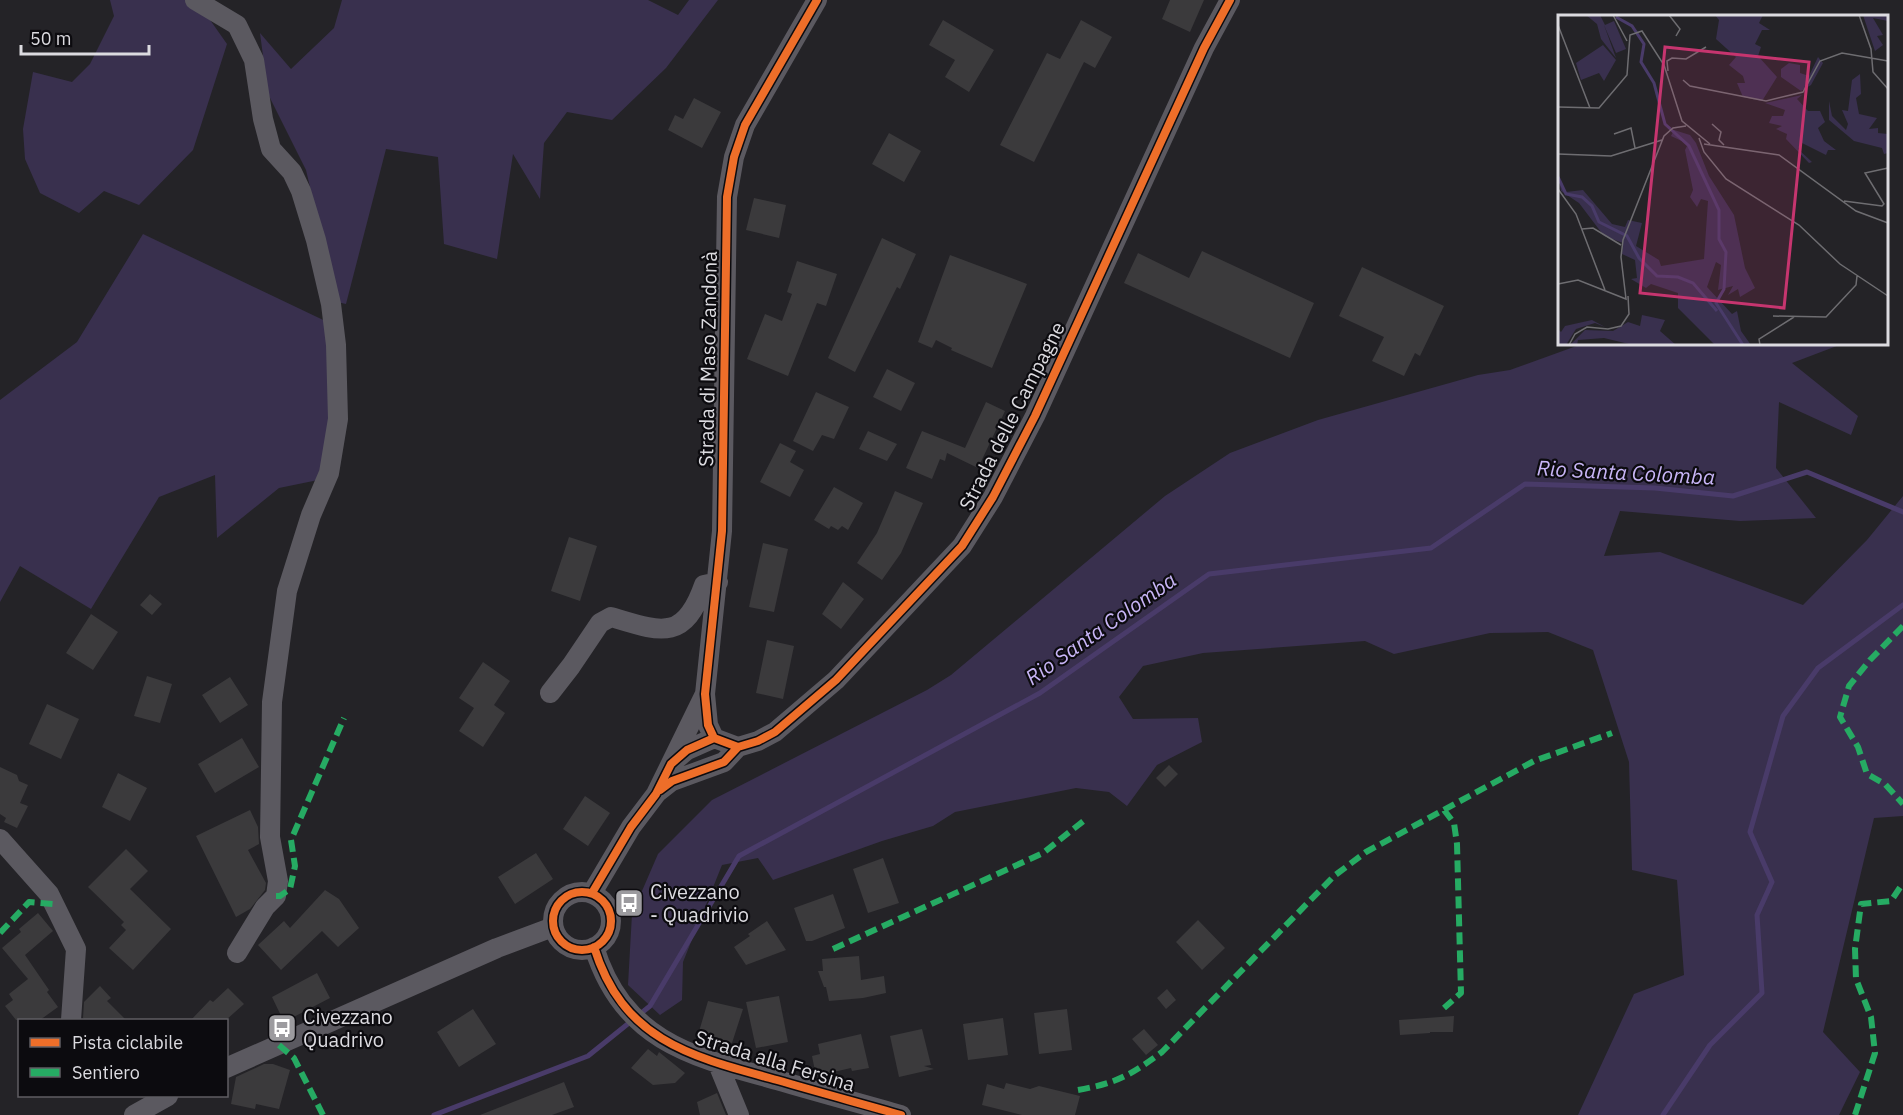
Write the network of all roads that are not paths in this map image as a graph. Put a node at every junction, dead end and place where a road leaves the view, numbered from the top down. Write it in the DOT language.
graph roads {
  1 [pos="195,0"];
  2 [pos="817,0"];
  3 [pos="1230,0"];
  4 [pos="718,582"];
  5 [pos="550,693"];
  6 [pos="705,694"];
  7 [pos="714,738"];
  8 [pos="738,747"];
  9 [pos="671,764"];
  10 [pos="694,773"];
  11 [pos="656,794"];
  12 [pos="0,839"];
  13 [pos="592,893"];
  14 [pos="553,927"];
  15 [pos="594,947"];
  16 [pos="237,953"];
  17 [pos="71,1019"];
  18 [pos="718,1064"];
  19 [pos="228,1067"];
  20 [pos="165,1097"];
  21 [pos="850,1109"];
  22 [pos="134,1115"];
  23 [pos="739,1115"];
  24 [pos="901,1115"];
  1 -- 16 [label="street"];
  2 -- 4 [label="street, Strada di Maso Zandonà"];
  3 -- 8 [label="street, Strada delle Campagne"];
  4 -- 5 [label="street"];
  4 -- 6 [label="street, Strada di Maso Zandonà"];
  6 -- 7 [label="street, Strada di Maso Zandonà"];
  6 -- 9 [label="street"];
  7 -- 8 [label="street"];
  7 -- 9 [label="street"];
  7 -- 10 [label="street"];
  8 -- 10 [label="street, Strada delle Campagne"];
  9 -- 11 [label="street"];
  10 -- 11 [label="street, Strada delle Campagne"];
  11 -- 13 [label="street"];
  12 -- 17 [label="street"];
  13 -- 14 [label="street"];
  13 -- 15 [label="street"];
  14 -- 15 [label="street"];
  14 -- 19 [label="street"];
  15 -- 18 [label="street, Strada alla Fersina"];
  18 -- 21 [label="street, Strada alla Fersina"];
  18 -- 23 [label="street"];
  20 -- 22 [label="street"];
  21 -- 24 [label="street, Strada alla Fersina"];
}
